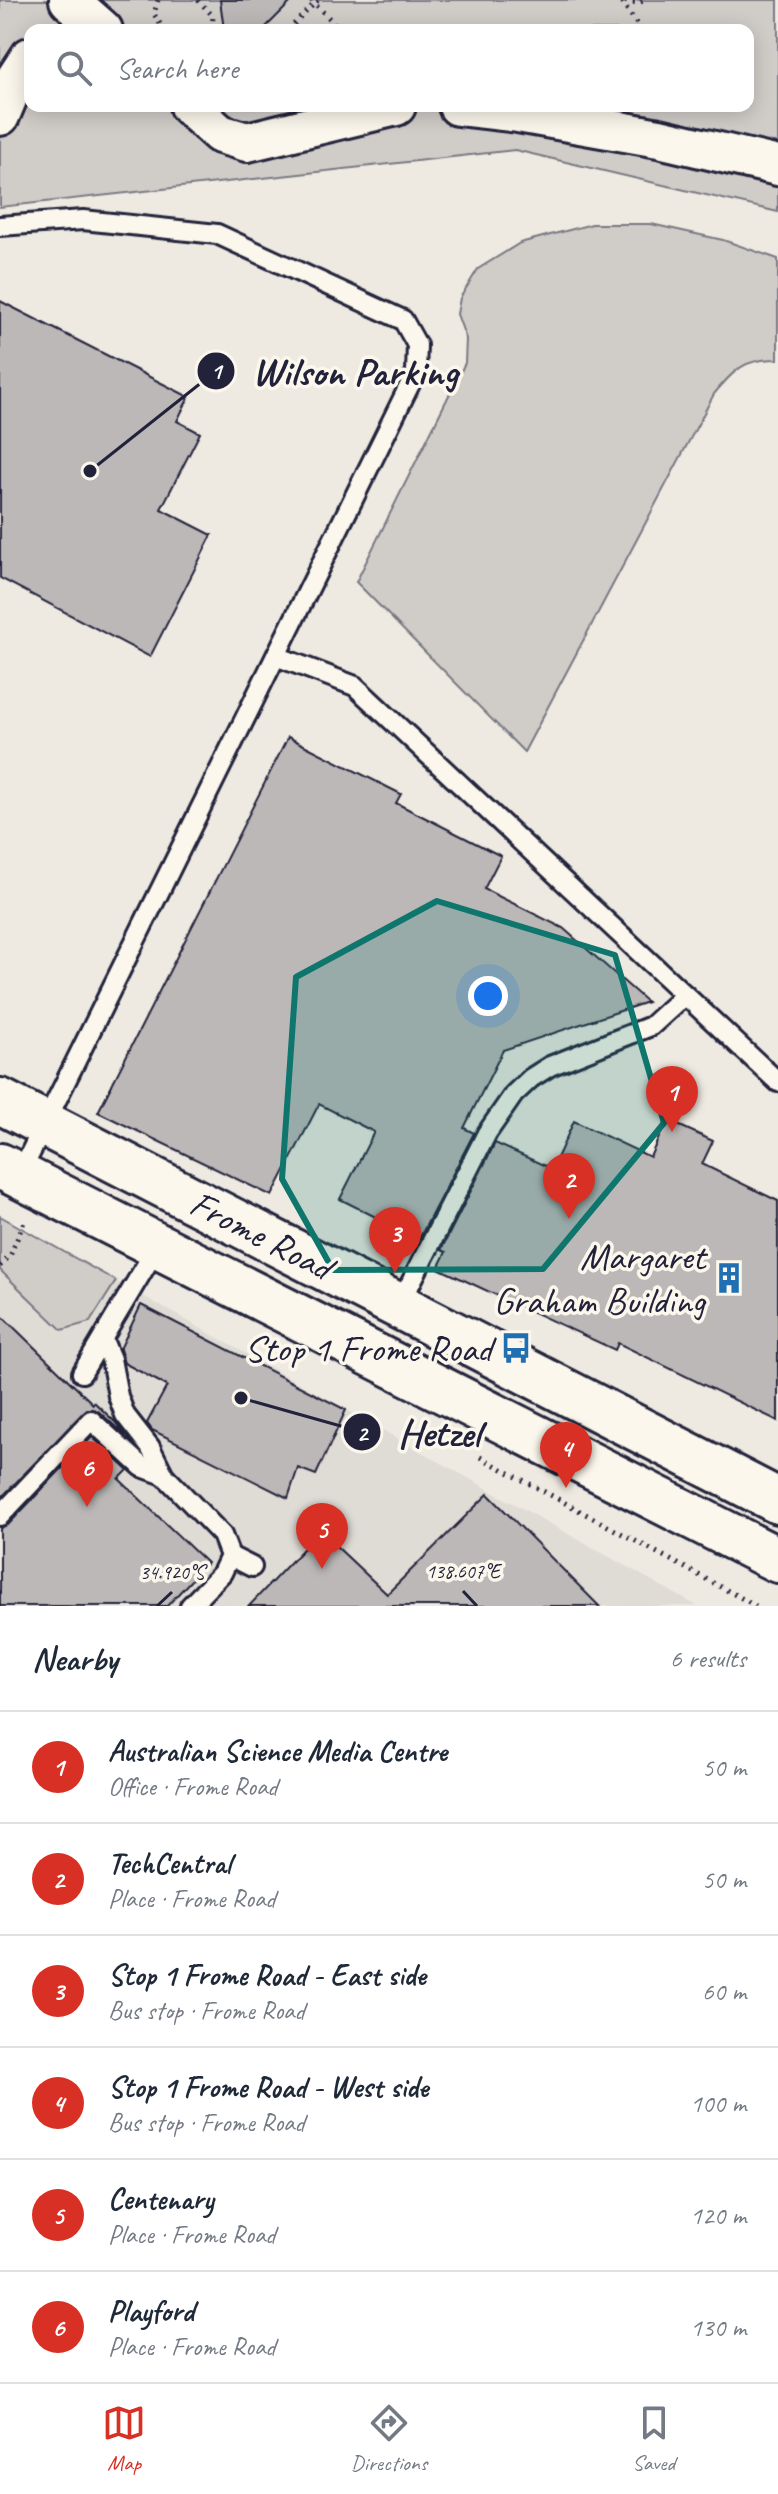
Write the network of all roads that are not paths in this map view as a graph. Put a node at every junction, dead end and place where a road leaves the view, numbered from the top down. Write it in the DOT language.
graph roads {
  1 [pos="24,66"];
  2 [pos="196,112"];
  3 [pos="373,112"];
  4 [pos="509,112"];
  5 [pos="0,116"];
  6 [pos="778,166"];
  7 [pos="0,226"];
  8 [pos="276,656"];
  9 [pos="685,995"];
  10 [pos="778,1082"];
  11 [pos="0,1101"];
  12 [pos="45,1124"];
  13 [pos="10,1171"];
  14 [pos="157,1247"];
  15 [pos="399,1306"];
  16 [pos="103,1340"];
  17 [pos="82,1373"];
  18 [pos="164,1475"];
  19 [pos="778,1501"];
  20 [pos="0,1516"];
  21 [pos="230,1556"];
  22 [pos="778,1560"];
  23 [pos="252,1567"];
  24 [pos="190,1606"];
  1 -- 5 [label="street"];
  2 -- 3 [label="street"];
  4 -- 6 [label="street"];
  7 -- 8 [label="lane"];
  8 -- 9 [label="lane"];
  8 -- 12 [label="lane"];
  9 -- 10 [label="lane"];
  9 -- 15 [label="lane"];
  11 -- 12 [label="main road, Frome Road"];
  12 -- 13 [label="lane"];
  12 -- 15 [label="main road, Frome Road"];
  13 -- 14 [label="main road, Frome Road"];
  14 -- 16 [label="lane"];
  14 -- 22 [label="main road, Frome Road"];
  15 -- 19 [label="main road, Frome Road"];
  16 -- 17 [label="lane"];
  16 -- 18 [label="lane"];
  18 -- 20 [label="lane"];
  18 -- 21 [label="lane"];
  21 -- 23 [label="lane"];
  21 -- 24 [label="lane"];
}
